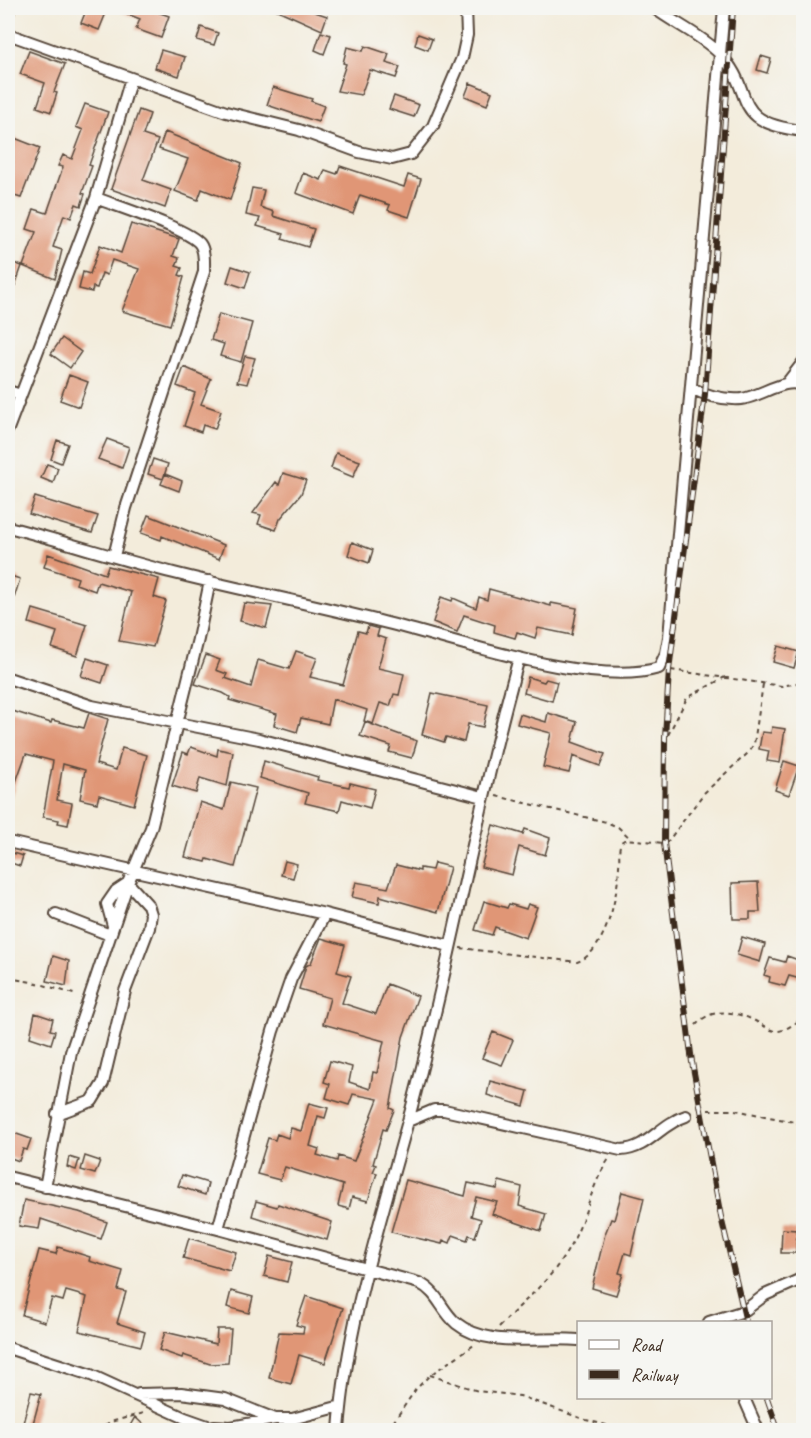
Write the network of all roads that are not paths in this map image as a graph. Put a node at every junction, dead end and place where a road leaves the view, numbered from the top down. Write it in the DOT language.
graph roads {
  1 [pos="9,8"];
  2 [pos="465,8"];
  3 [pos="654,8"];
  4 [pos="724,8"];
  5 [pos="8,15"];
  6 [pos="8,34"];
  7 [pos="719,52"];
  8 [pos="131,78"];
  9 [pos="804,131"];
  10 [pos="96,198"];
  11 [pos="804,361"];
  12 [pos="787,383"];
  13 [pos="804,386"];
  14 [pos="692,388"];
  15 [pos="8,391"];
  16 [pos="21,395"];
  17 [pos="8,429"];
  18 [pos="8,527"];
  19 [pos="114,556"];
  20 [pos="210,581"];
  21 [pos="519,658"];
  22 [pos="8,678"];
  23 [pos="176,722"];
  24 [pos="484,795"];
  25 [pos="8,842"];
  26 [pos="133,870"];
  27 [pos="128,883"];
  28 [pos="56,914"];
  29 [pos="325,914"];
  30 [pos="112,931"];
  31 [pos="449,946"];
  32 [pos="57,1114"];
  33 [pos="686,1116"];
  34 [pos="408,1121"];
  35 [pos="8,1177"];
  36 [pos="45,1187"];
  37 [pos="218,1229"];
  38 [pos="365,1268"];
  39 [pos="804,1275"];
  40 [pos="715,1321"];
  41 [pos="577,1340"];
  42 [pos="8,1348"];
  43 [pos="136,1394"];
  44 [pos="744,1399"];
  45 [pos="341,1406"];
  46 [pos="185,1418"];
  47 [pos="275,1419"];
  48 [pos="214,1428"];
  49 [pos="196,1431"];
  50 [pos="339,1431"];
  51 [pos="758,1431"];
  1 -- 5 [label="street"];
  2 -- 8 [label="street"];
  3 -- 7 [label="street"];
  4 -- 7 [label="street"];
  6 -- 8 [label="street"];
  7 -- 9 [label="street"];
  7 -- 14 [label="street"];
  8 -- 10 [label="street"];
  10 -- 16 [label="street"];
  10 -- 19 [label="street"];
  11 -- 12 [label="street"];
  12 -- 13 [label="street"];
  12 -- 14 [label="street"];
  14 -- 21 [label="street"];
  15 -- 16 [label="street"];
  16 -- 17 [label="street"];
  18 -- 19 [label="street"];
  19 -- 20 [label="street"];
  20 -- 21 [label="street"];
  20 -- 23 [label="street"];
  21 -- 24 [label="street"];
  22 -- 23 [label="street"];
  23 -- 24 [label="street"];
  23 -- 26 [label="street"];
  24 -- 31 [label="street"];
  25 -- 26 [label="street"];
  26 -- 27 [label="street"];
  26 -- 29 [label="street"];
  27 -- 30 [label="street"];
  27 -- 32 [label="street"];
  28 -- 30 [label="street"];
  29 -- 31 [label="street"];
  29 -- 37 [label="street"];
  30 -- 32 [label="street"];
  31 -- 34 [label="street"];
  32 -- 36 [label="street"];
  33 -- 34 [label="street"];
  34 -- 38 [label="street"];
  35 -- 36 [label="street"];
  36 -- 37 [label="street"];
  37 -- 38 [label="street"];
  38 -- 41 [label="street"];
  38 -- 45 [label="street"];
  39 -- 40 [label="street"];
  42 -- 43 [label="street"];
  43 -- 46 [label="street"];
  43 -- 47 [label="street"];
  44 -- 51 [label="street"];
  45 -- 47 [label="street"];
  45 -- 50 [label="street"];
  46 -- 48 [label="street"];
  46 -- 49 [label="street"];
  47 -- 48 [label="street"];
}
